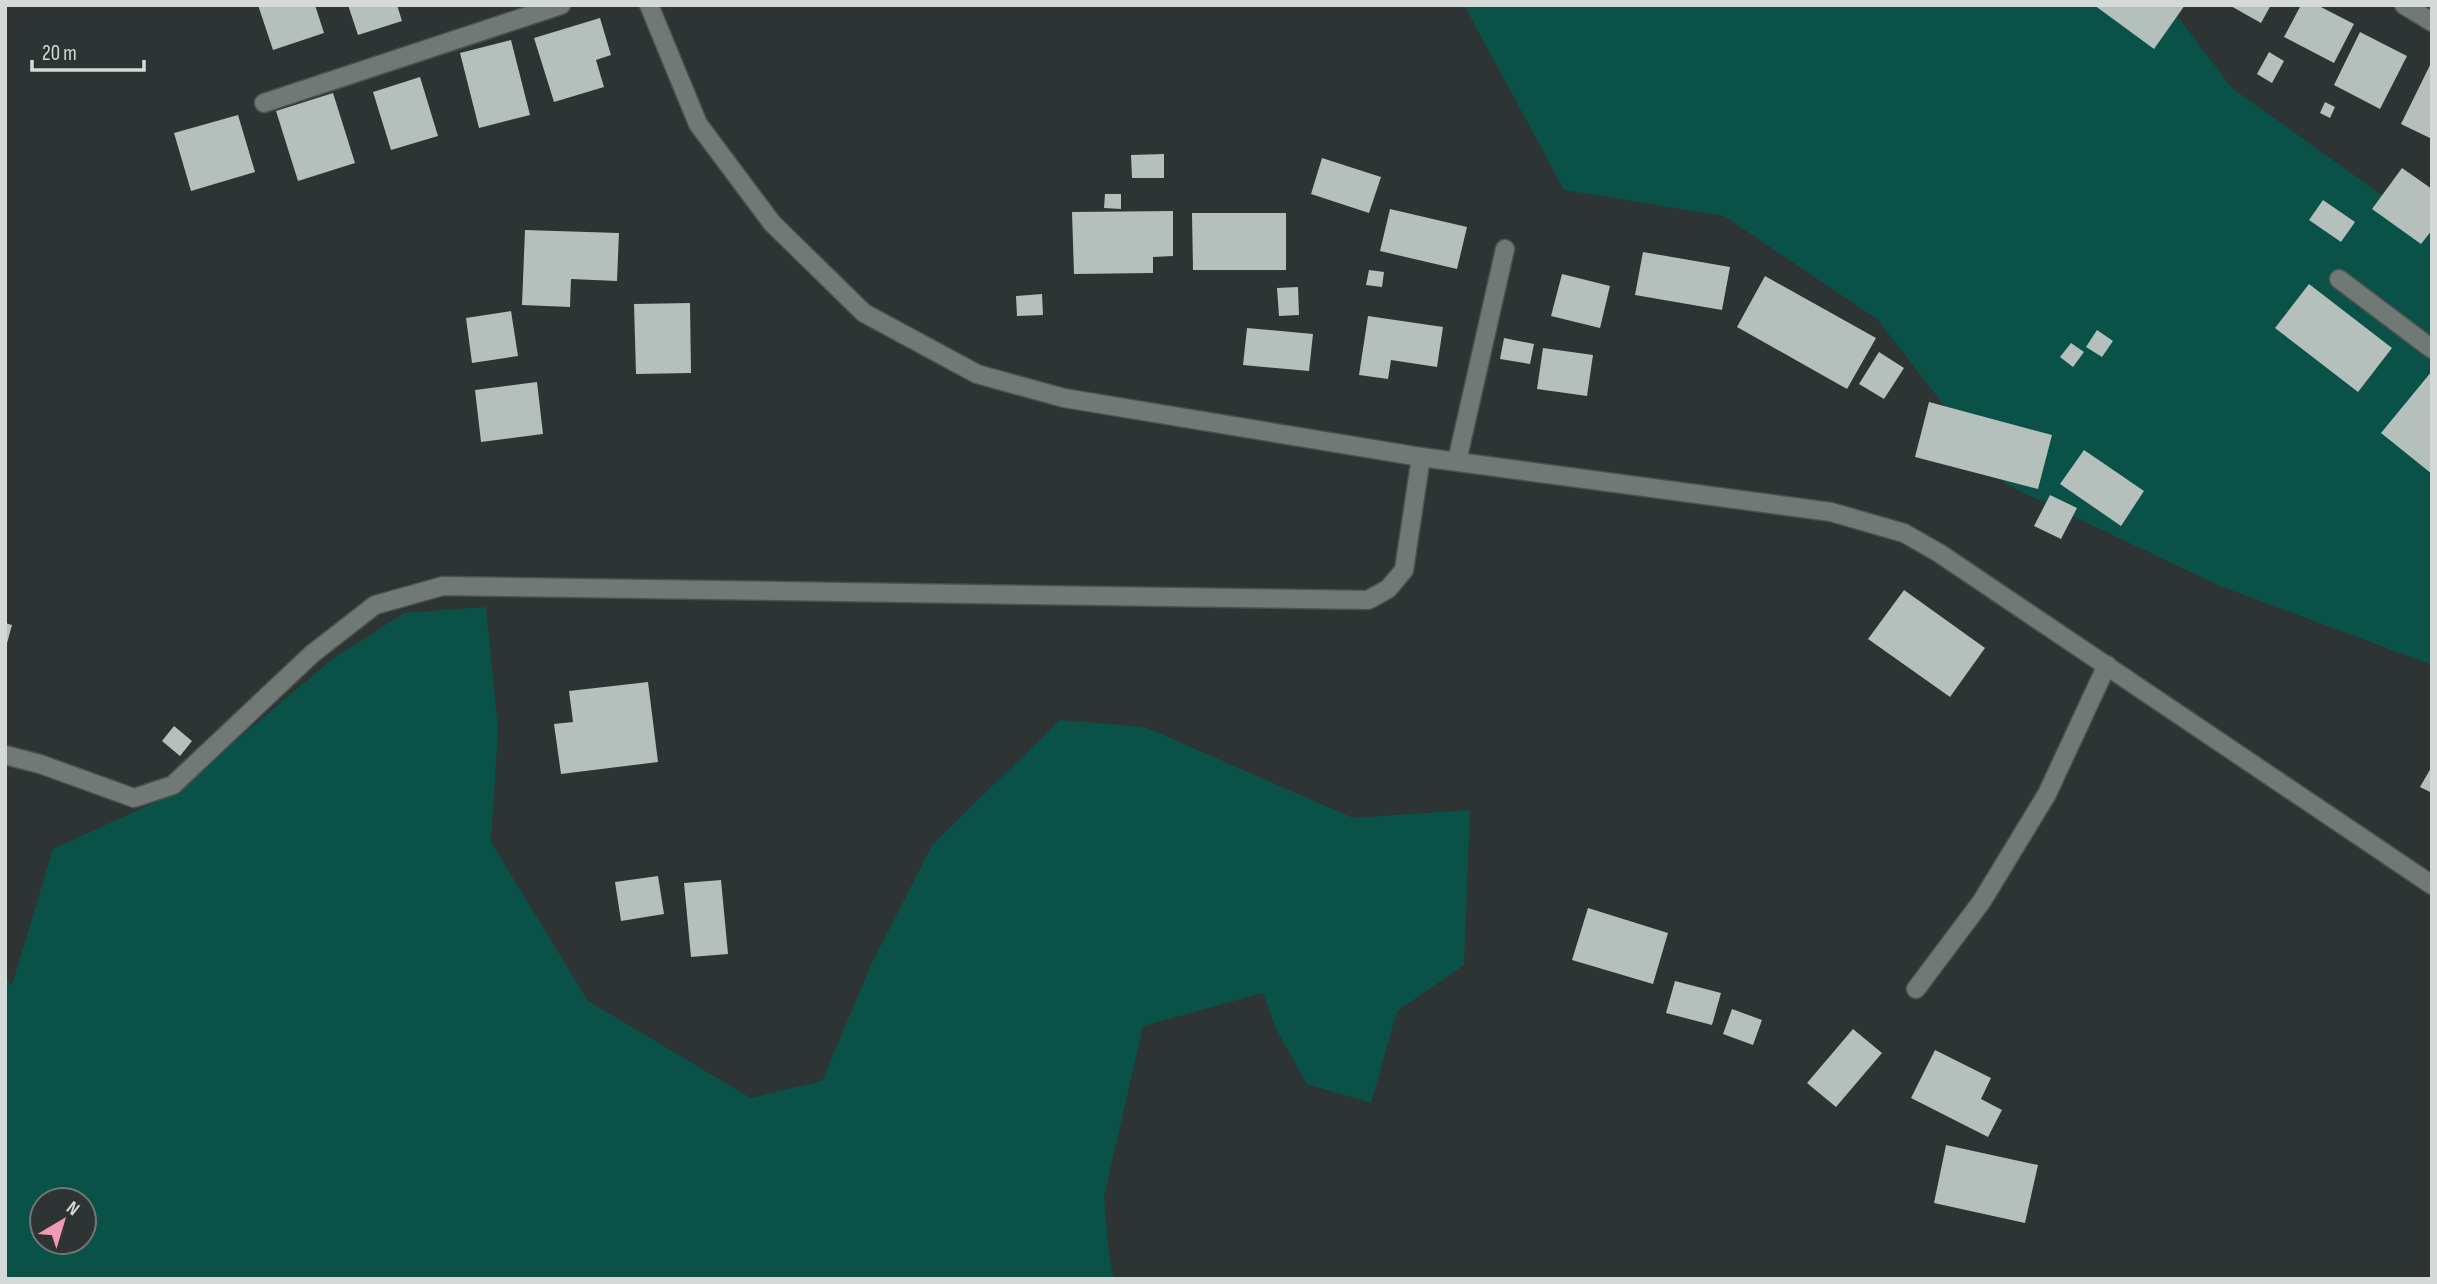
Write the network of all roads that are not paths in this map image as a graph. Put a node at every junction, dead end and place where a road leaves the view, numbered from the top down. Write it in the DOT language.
graph roads {
  1 [pos="561,5"];
  2 [pos="649,5"];
  3 [pos="2404,5"];
  4 [pos="2432,22"];
  5 [pos="264,103"];
  6 [pos="1505,249"];
  7 [pos="2339,279"];
  8 [pos="2432,349"];
  9 [pos="1421,457"];
  10 [pos="1457,461"];
  11 [pos="2107,665"];
  12 [pos="5,755"];
  13 [pos="2432,885"];
  14 [pos="1916,989"];
  1 -- 5 [label="street"];
  2 -- 9 [label="street"];
  3 -- 4 [label="street"];
  6 -- 10 [label="street"];
  7 -- 8 [label="street"];
  9 -- 10 [label="street"];
  9 -- 12 [label="street"];
  10 -- 11 [label="street"];
  11 -- 13 [label="street"];
  11 -- 14 [label="street"];
}
